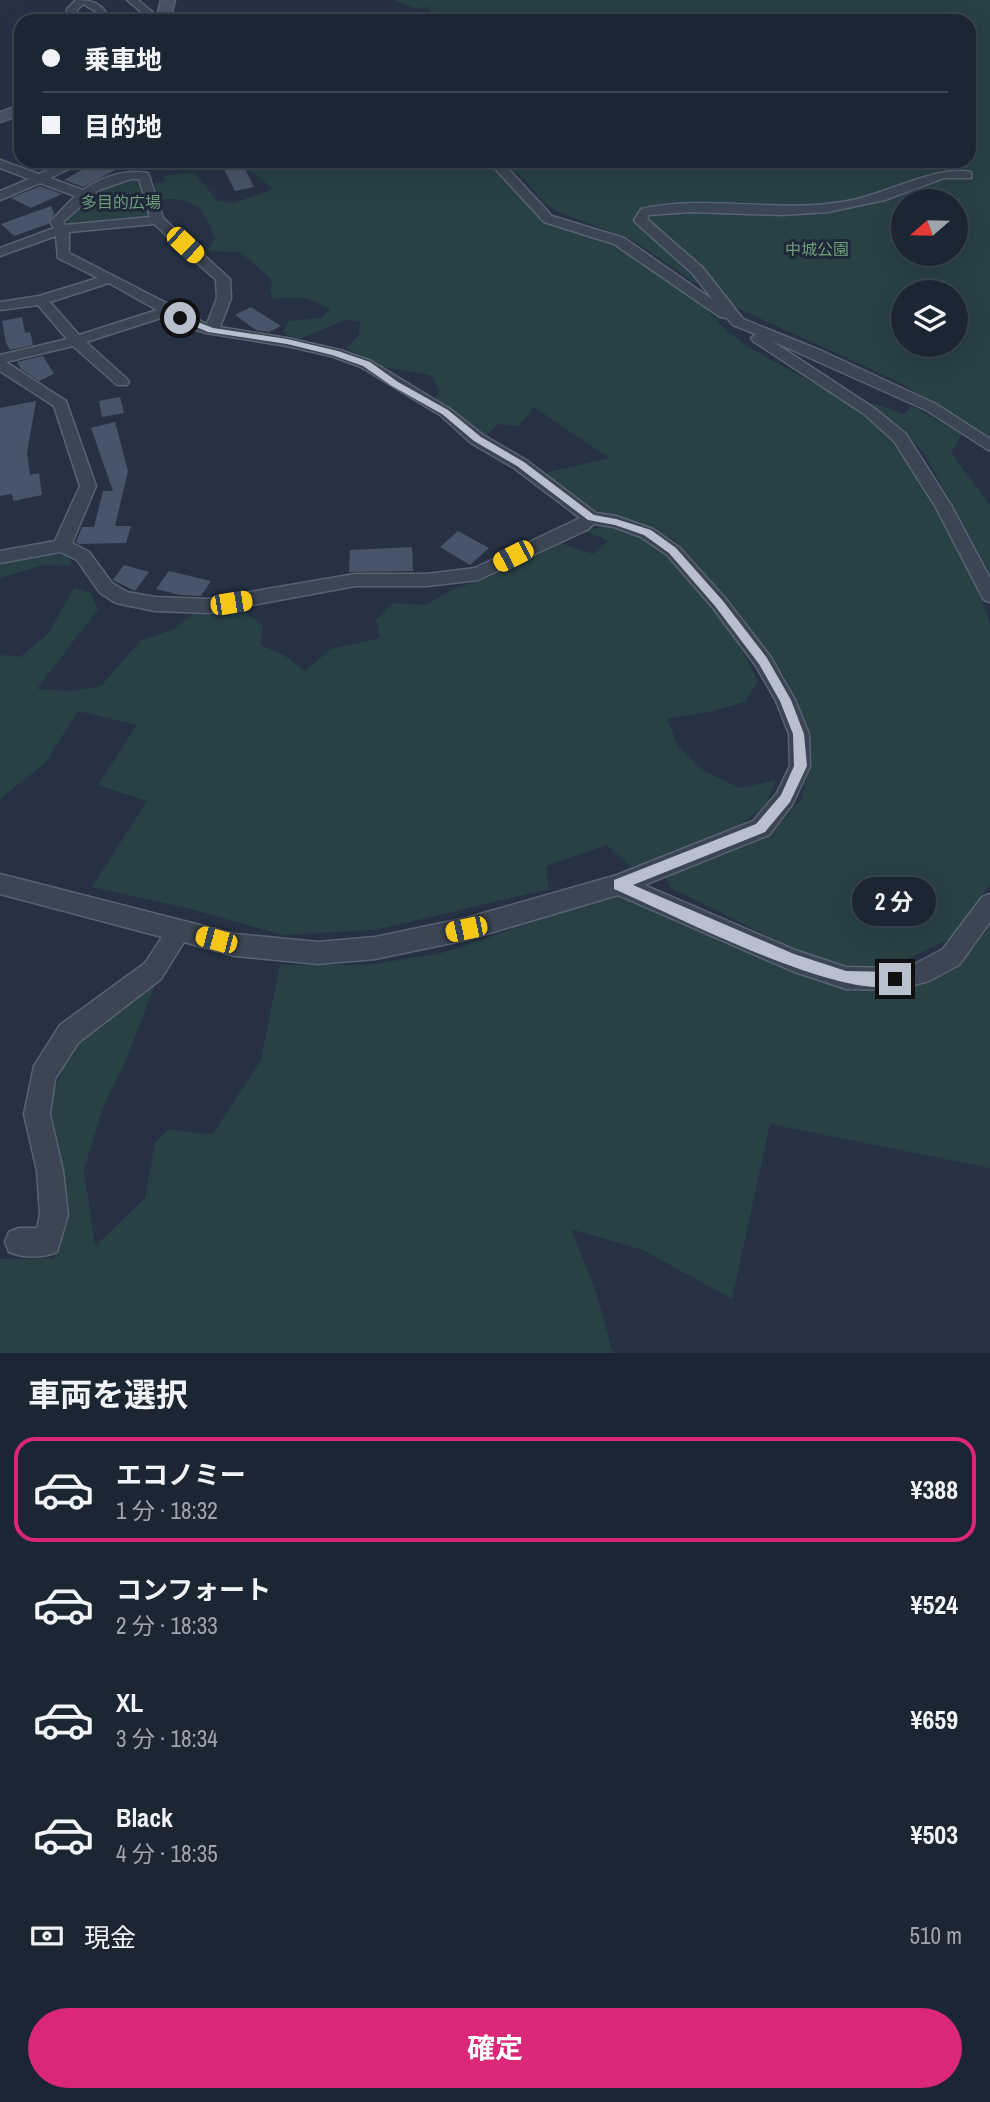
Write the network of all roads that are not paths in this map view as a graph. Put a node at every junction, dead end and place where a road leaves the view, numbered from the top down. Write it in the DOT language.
graph roads {
  1 [pos="82,0"];
  2 [pos="132,0"];
  3 [pos="71,14"];
  4 [pos="102,14"];
  5 [pos="151,14"];
  6 [pos="0,163"];
  7 [pos="63,168"];
  8 [pos="501,168"];
  9 [pos="967,174"];
  10 [pos="39,178"];
  11 [pos="82,194"];
  12 [pos="0,196"];
  13 [pos="157,220"];
  14 [pos="62,229"];
  15 [pos="0,253"];
  16 [pos="111,278"];
  17 [pos="41,300"];
  18 [pos="0,306"];
  19 [pos="167,311"];
  20 [pos="738,322"];
  21 [pos="211,330"];
  22 [pos="76,341"];
  23 [pos="0,359"];
  24 [pos="0,365"];
  25 [pos="122,382"];
  26 [pos="990,446"];
  27 [pos="591,518"];
  28 [pos="62,546"];
  29 [pos="0,557"];
  30 [pos="990,595"];
  31 [pos="0,884"];
  32 [pos="619,885"];
  33 [pos="990,904"];
  34 [pos="179,930"];
  35 [pos="19,1242"];
  1 -- 3 [label="street"];
  1 -- 4 [label="street"];
  2 -- 5 [label="street"];
  6 -- 10 [label="street"];
  7 -- 10 [label="street"];
  8 -- 20 [label="street"];
  9 -- 20 [label="street"];
  10 -- 11 [label="street"];
  10 -- 12 [label="street"];
  11 -- 13 [label="street"];
  11 -- 14 [label="street"];
  13 -- 14 [label="street"];
  13 -- 21 [label="street"];
  14 -- 15 [label="street"];
  14 -- 16 [label="street"];
  16 -- 17 [label="street"];
  16 -- 19 [label="street"];
  17 -- 18 [label="street"];
  17 -- 22 [label="street"];
  19 -- 21 [label="street"];
  19 -- 22 [label="street"];
  20 -- 26 [label="street"];
  20 -- 30 [label="street"];
  21 -- 27 [label="street"];
  22 -- 23 [label="street"];
  22 -- 25 [label="street"];
  24 -- 28 [label="street"];
  27 -- 28 [label="street"];
  27 -- 32 [label="street"];
  28 -- 29 [label="street"];
  31 -- 34 [label="street"];
  32 -- 33 [label="street"];
  32 -- 34 [label="street"];
  34 -- 35 [label="street"];
}
